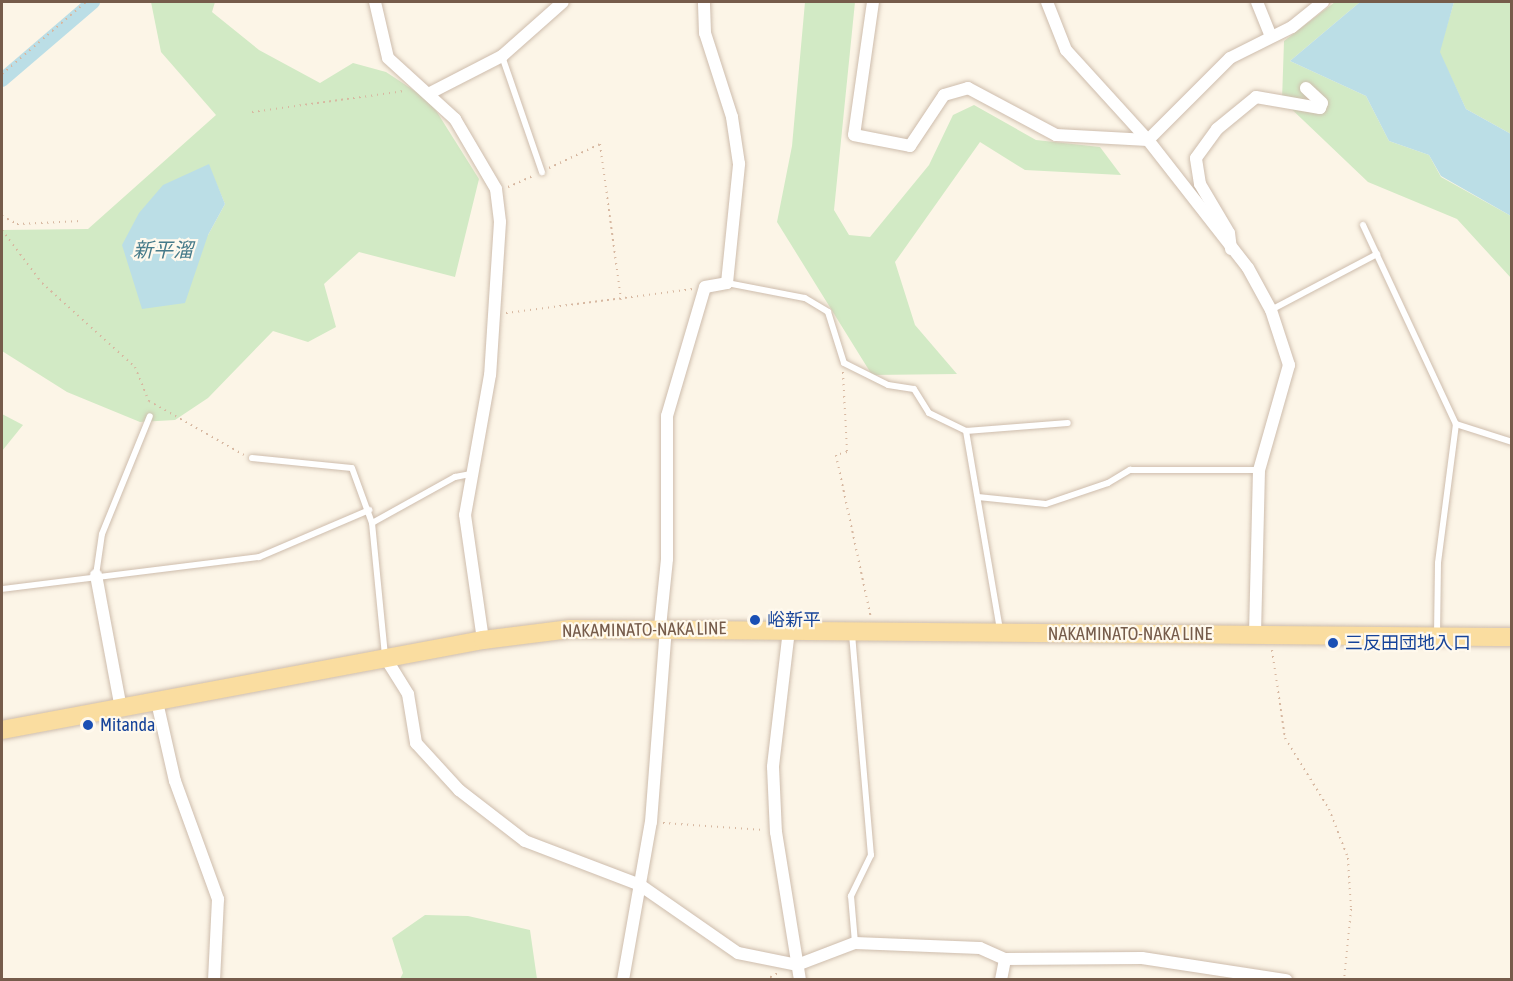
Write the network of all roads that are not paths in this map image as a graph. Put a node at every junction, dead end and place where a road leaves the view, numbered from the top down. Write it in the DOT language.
graph roads {
  1 [pos="375,2"];
  2 [pos="563,2"];
  3 [pos="704,2"];
  4 [pos="873,2"];
  5 [pos="1047,2"];
  6 [pos="1257,2"];
  7 [pos="1323,2"];
  8 [pos="1271,36"];
  9 [pos="502,56"];
  10 [pos="1306,88"];
  11 [pos="432,92"];
  12 [pos="1148,140"];
  13 [pos="542,172"];
  14 [pos="1363,225"];
  15 [pos="1231,249"];
  16 [pos="1377,254"];
  17 [pos="727,283"];
  18 [pos="1271,310"];
  19 [pos="150,417"];
  20 [pos="1068,423"];
  21 [pos="1456,424"];
  22 [pos="966,431"];
  23 [pos="1512,442"];
  24 [pos="252,458"];
  25 [pos="1259,470"];
  26 [pos="470,474"];
  27 [pos="978,497"];
  28 [pos="369,510"];
  29 [pos="372,523"];
  30 [pos="96,574"];
  31 [pos="2,589"];
  32 [pos="663,627"];
  33 [pos="789,630"];
  34 [pos="852,633"];
  35 [pos="1000,633"];
  36 [pos="1262,635"];
  37 [pos="1437,636"];
  38 [pos="1512,636"];
  39 [pos="483,640"];
  40 [pos="385,657"];
  41 [pos="157,702"];
  42 [pos="121,708"];
  43 [pos="2,730"];
  44 [pos="640,885"];
  45 [pos="855,943"];
  46 [pos="1005,960"];
  47 [pos="797,964"];
  48 [pos="214,980"];
  49 [pos="623,980"];
  50 [pos="800,980"];
  51 [pos="1001,980"];
  52 [pos="1286,980"];
  1 -- 11 [label="street"];
  2 -- 9 [label="street"];
  3 -- 17 [label="street"];
  4 -- 12 [label="street"];
  5 -- 12 [label="street"];
  6 -- 8 [label="street"];
  7 -- 8 [label="street"];
  8 -- 12 [label="street"];
  9 -- 11 [label="street"];
  9 -- 13 [label="lane"];
  10 -- 15 [label="street"];
  11 -- 26 [label="street"];
  12 -- 15 [label="street"];
  14 -- 16 [label="lane"];
  15 -- 18 [label="street"];
  16 -- 18 [label="lane"];
  16 -- 21 [label="lane"];
  17 -- 22 [label="lane"];
  17 -- 32 [label="street"];
  18 -- 25 [label="street"];
  19 -- 30 [label="lane"];
  20 -- 22 [label="lane"];
  21 -- 23 [label="lane"];
  21 -- 37 [label="lane"];
  22 -- 27 [label="lane"];
  24 -- 28 [label="lane"];
  25 -- 27 [label="lane"];
  25 -- 36 [label="street"];
  26 -- 29 [label="lane"];
  26 -- 39 [label="street"];
  27 -- 35 [label="lane"];
  28 -- 29 [label="lane"];
  28 -- 30 [label="lane"];
  29 -- 40 [label="lane"];
  30 -- 31 [label="lane"];
  30 -- 42 [label="street"];
  32 -- 33 [label="main road, NAKAMINATO-NAKA LINE"];
  32 -- 39 [label="main road, NAKAMINATO-NAKA LINE"];
  32 -- 44 [label="street"];
  33 -- 34 [label="main road, NAKAMINATO-NAKA LINE"];
  33 -- 47 [label="street"];
  34 -- 35 [label="main road, NAKAMINATO-NAKA LINE"];
  34 -- 45 [label="lane"];
  35 -- 36 [label="main road, NAKAMINATO-NAKA LINE"];
  36 -- 37 [label="main road, NAKAMINATO-NAKA LINE"];
  37 -- 38 [label="main road, NAKAMINATO-NAKA LINE"];
  39 -- 40 [label="main road, NAKAMINATO-NAKA LINE"];
  40 -- 41 [label="main road, NAKAMINATO-NAKA LINE"];
  40 -- 44 [label="street"];
  41 -- 42 [label="main road, NAKAMINATO-NAKA LINE"];
  41 -- 48 [label="street"];
  42 -- 43 [label="main road, NAKAMINATO-NAKA LINE"];
  44 -- 47 [label="street"];
  44 -- 49 [label="street"];
  45 -- 46 [label="street"];
  45 -- 47 [label="street"];
  46 -- 51 [label="street"];
  46 -- 52 [label="street"];
  47 -- 50 [label="street"];
}
